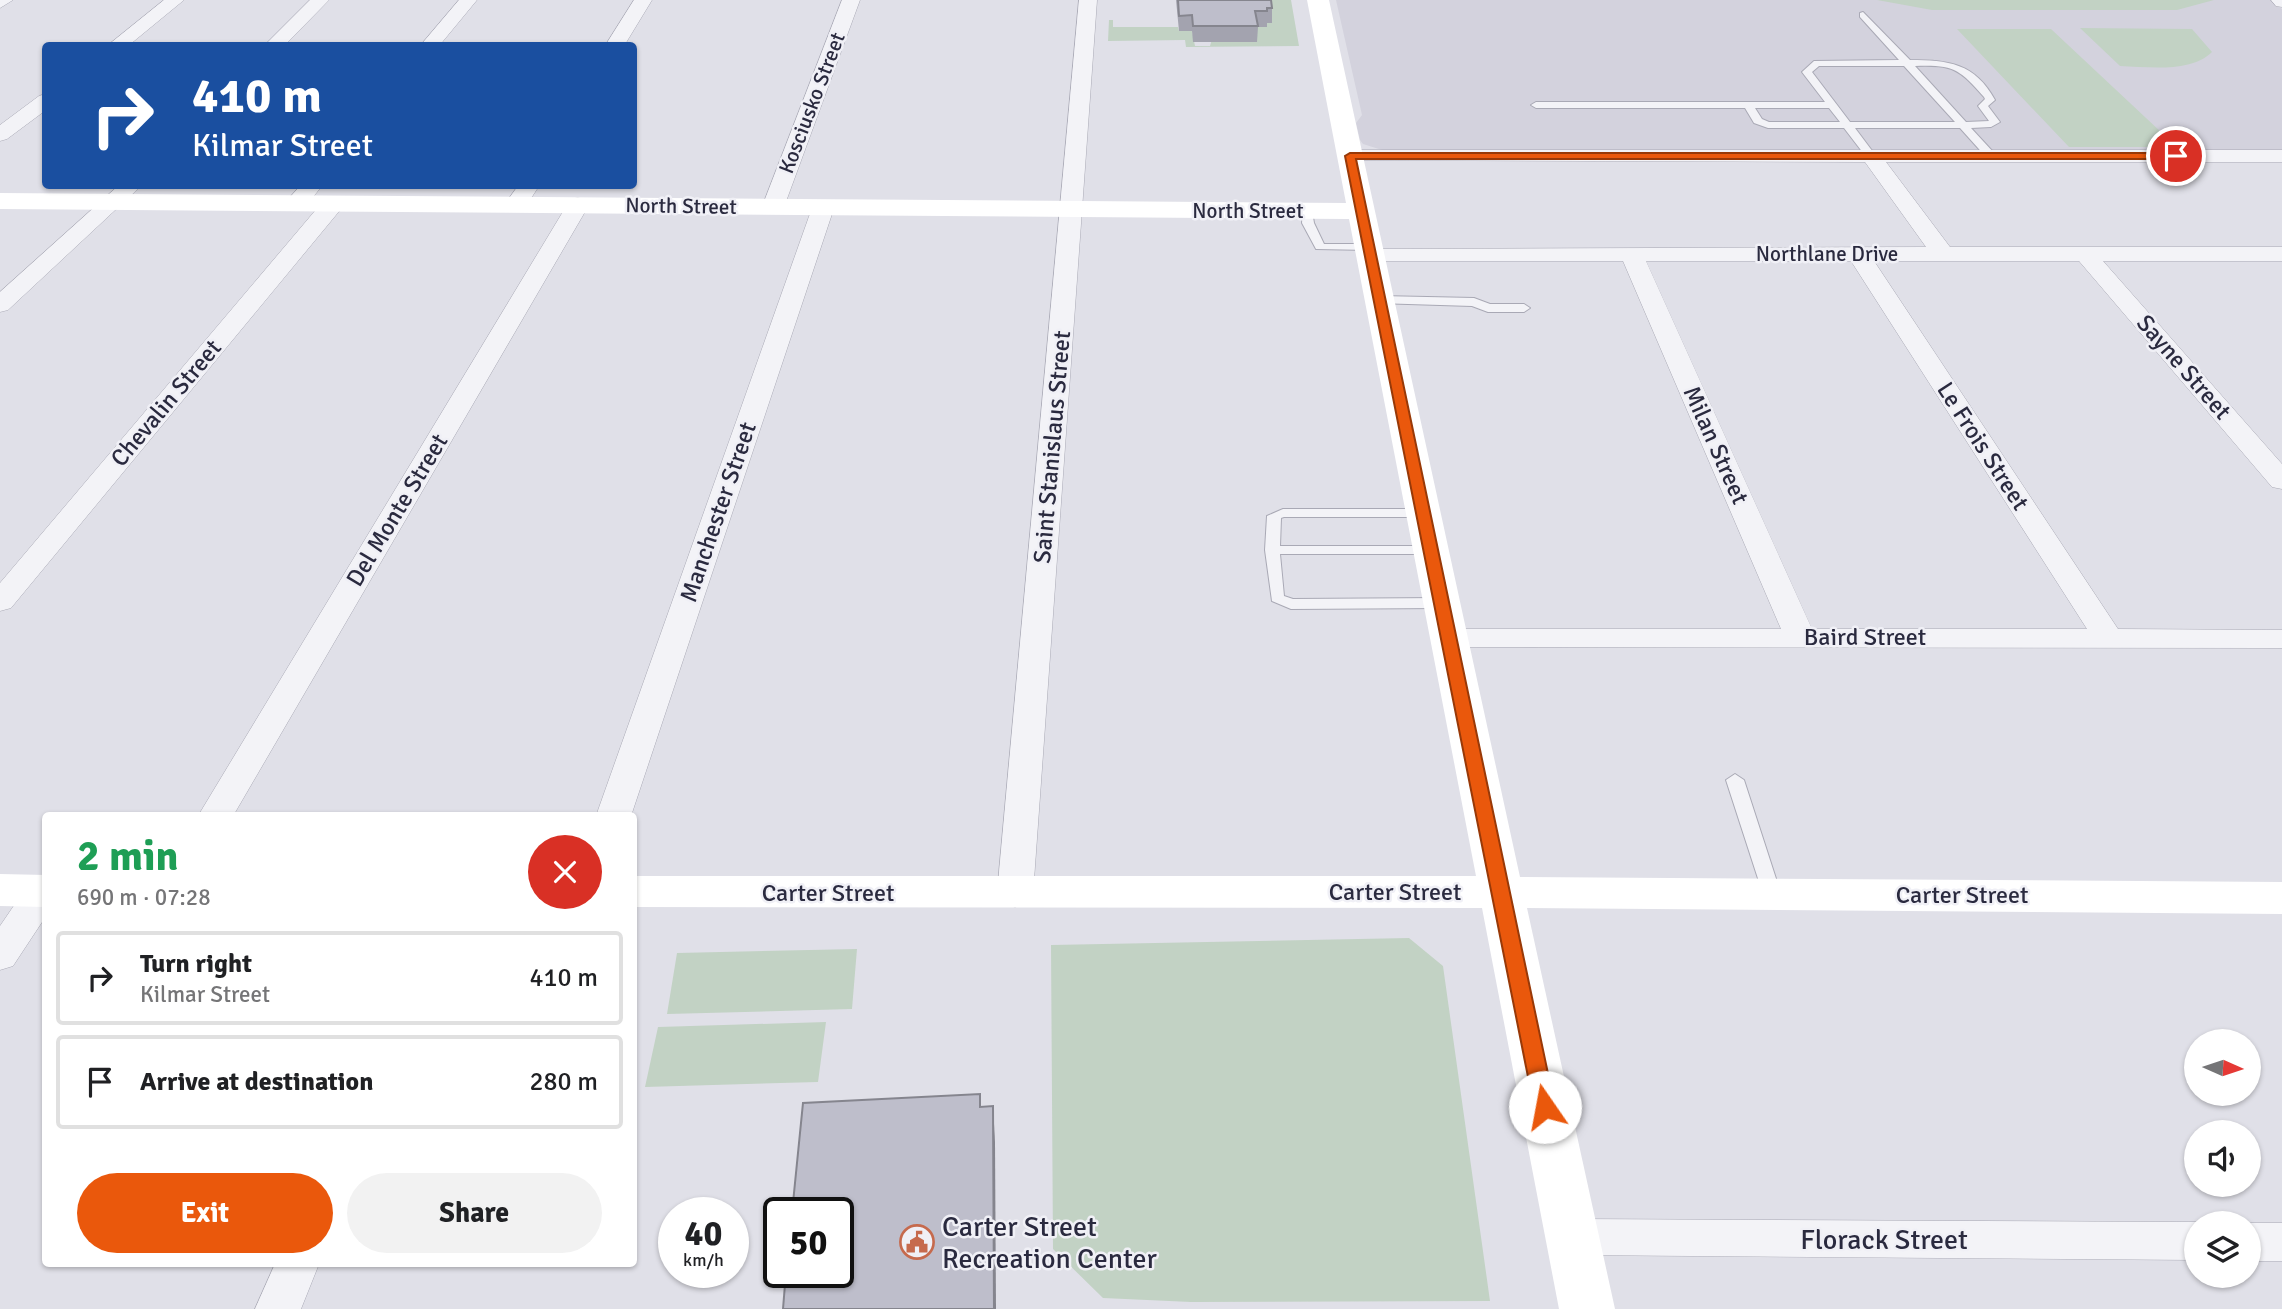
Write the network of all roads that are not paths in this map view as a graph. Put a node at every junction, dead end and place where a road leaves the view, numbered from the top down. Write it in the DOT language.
graph roads {
  1 [pos="4,0"];
  2 [pos="174,0"];
  3 [pos="320,0"];
  4 [pos="468,0"];
  5 [pos="643,0"];
  6 [pos="851,0"];
  7 [pos="1088,0"];
  8 [pos="1318,0"];
  9 [pos="0,3"];
  10 [pos="1863,15"];
  11 [pos="121,42"];
  12 [pos="278,42"];
  13 [pos="432,42"];
  14 [pos="617,42"];
  15 [pos="1907,63"];
  16 [pos="42,103"];
  17 [pos="1536,105"];
  18 [pos="1748,105"];
  19 [pos="1833,105"];
  20 [pos="1847,125"];
  21 [pos="1961,125"];
  22 [pos="0,135"];
  23 [pos="1350,156"];
  24 [pos="1871,156"];
  25 [pos="1991,156"];
  26 [pos="2282,156"];
  27 [pos="121,194"];
  28 [pos="304,194"];
  29 [pos="522,195"];
  30 [pos="0,201"];
  31 [pos="333,204"];
  32 [pos="578,205"];
  33 [pos="773,207"];
  34 [pos="822,208"];
  35 [pos="1072,210"];
  36 [pos="1307,211"];
  37 [pos="1362,211"];
  38 [pos="1370,251"];
  39 [pos="1631,254"];
  40 [pos="1858,254"];
  41 [pos="1943,254"];
  42 [pos="2085,254"];
  43 [pos="2282,254"];
  44 [pos="1380,300"];
  45 [pos="0,305"];
  46 [pos="1524,308"];
  47 [pos="2282,481"];
  48 [pos="1423,513"];
  49 [pos="1272,550"];
  50 [pos="1431,551"];
  51 [pos="0,602"];
  52 [pos="1442,603"];
  53 [pos="1800,636"];
  54 [pos="1449,638"];
  55 [pos="2108,638"];
  56 [pos="2282,639"];
  57 [pos="1735,780"];
  58 [pos="217,812"];
  59 [pos="614,812"];
  60 [pos="0,890"];
  61 [pos="42,891"];
  62 [pos="637,892"];
  63 [pos="1500,892"];
  64 [pos="42,894"];
  65 [pos="1015,894"];
  66 [pos="1772,894"];
  67 [pos="2282,898"];
  68 [pos="0,956"];
  69 [pos="1572,1237"];
  70 [pos="2184,1241"];
  71 [pos="2261,1241"];
  72 [pos="2282,1242"];
  73 [pos="296,1267"];
  74 [pos="278,1309"];
  75 [pos="1587,1309"];
  1 -- 9 [label="street"];
  2 -- 11 [label="street"];
  3 -- 12 [label="street"];
  4 -- 13 [label="street"];
  5 -- 14 [label="street"];
  6 -- 33 [label="street, Kosciusko Street"];
  7 -- 35 [label="street, Saint Stanislaus Street"];
  8 -- 23 [label="main road"];
  10 -- 15 [label="lane"];
  15 -- 19 [label="lane"];
  15 -- 21 [label="lane"];
  15 -- 21 [label="lane"];
  16 -- 22 [label="street"];
  17 -- 18 [label="lane"];
  18 -- 19 [label="lane"];
  18 -- 20 [label="lane"];
  19 -- 20 [label="lane"];
  20 -- 21 [label="lane"];
  20 -- 24 [label="lane"];
  21 -- 25 [label="lane"];
  23 -- 24 [label="street"];
  23 -- 37 [label="main road"];
  24 -- 25 [label="street"];
  24 -- 41 [label="street"];
  25 -- 26 [label="street"];
  27 -- 28 [label="main road, North Street"];
  27 -- 30 [label="main road, North Street"];
  27 -- 45 [label="street"];
  28 -- 31 [label="main road, North Street"];
  29 -- 31 [label="main road, North Street"];
  29 -- 32 [label="main road, North Street"];
  31 -- 51 [label="street, Chevalin Street"];
  32 -- 33 [label="main road, North Street"];
  32 -- 58 [label="street, Del Monte Street"];
  33 -- 34 [label="main road, North Street"];
  34 -- 35 [label="main road, North Street"];
  34 -- 59 [label="street, Manchester Street"];
  35 -- 36 [label="main road, North Street"];
  35 -- 65 [label="street, Saint Stanislaus Street"];
  36 -- 37 [label="main road, North Street"];
  36 -- 38 [label="lane"];
  37 -- 38 [label="main road"];
  38 -- 39 [label="street, Northlane Drive"];
  38 -- 44 [label="main road"];
  39 -- 40 [label="street, Northlane Drive"];
  39 -- 53 [label="street, Milan Street"];
  40 -- 41 [label="street, Northlane Drive"];
  40 -- 55 [label="street, Le Frois Street"];
  41 -- 42 [label="street, Northlane Drive"];
  42 -- 43 [label="street, Northlane Drive"];
  42 -- 47 [label="street, Sayne Street"];
  44 -- 46 [label="lane"];
  44 -- 48 [label="main road"];
  48 -- 49 [label="lane"];
  48 -- 50 [label="main road"];
  49 -- 50 [label="lane"];
  49 -- 52 [label="lane"];
  50 -- 52 [label="main road"];
  52 -- 54 [label="main road"];
  53 -- 54 [label="street, Baird Street"];
  53 -- 55 [label="street, Baird Street"];
  54 -- 63 [label="main road"];
  55 -- 56 [label="street, Baird Street"];
  57 -- 66 [label="lane"];
  60 -- 61 [label="main road"];
  62 -- 65 [label="main road, Carter Street"];
  63 -- 65 [label="main road, Carter Street"];
  63 -- 66 [label="main road, Carter Street"];
  63 -- 69 [label="main road"];
  64 -- 68 [label="street"];
  66 -- 67 [label="main road, Carter Street"];
  69 -- 70 [label="street, Florack Street"];
  69 -- 75 [label="main road"];
  71 -- 72 [label="street"];
  73 -- 74 [label="street"];
}
